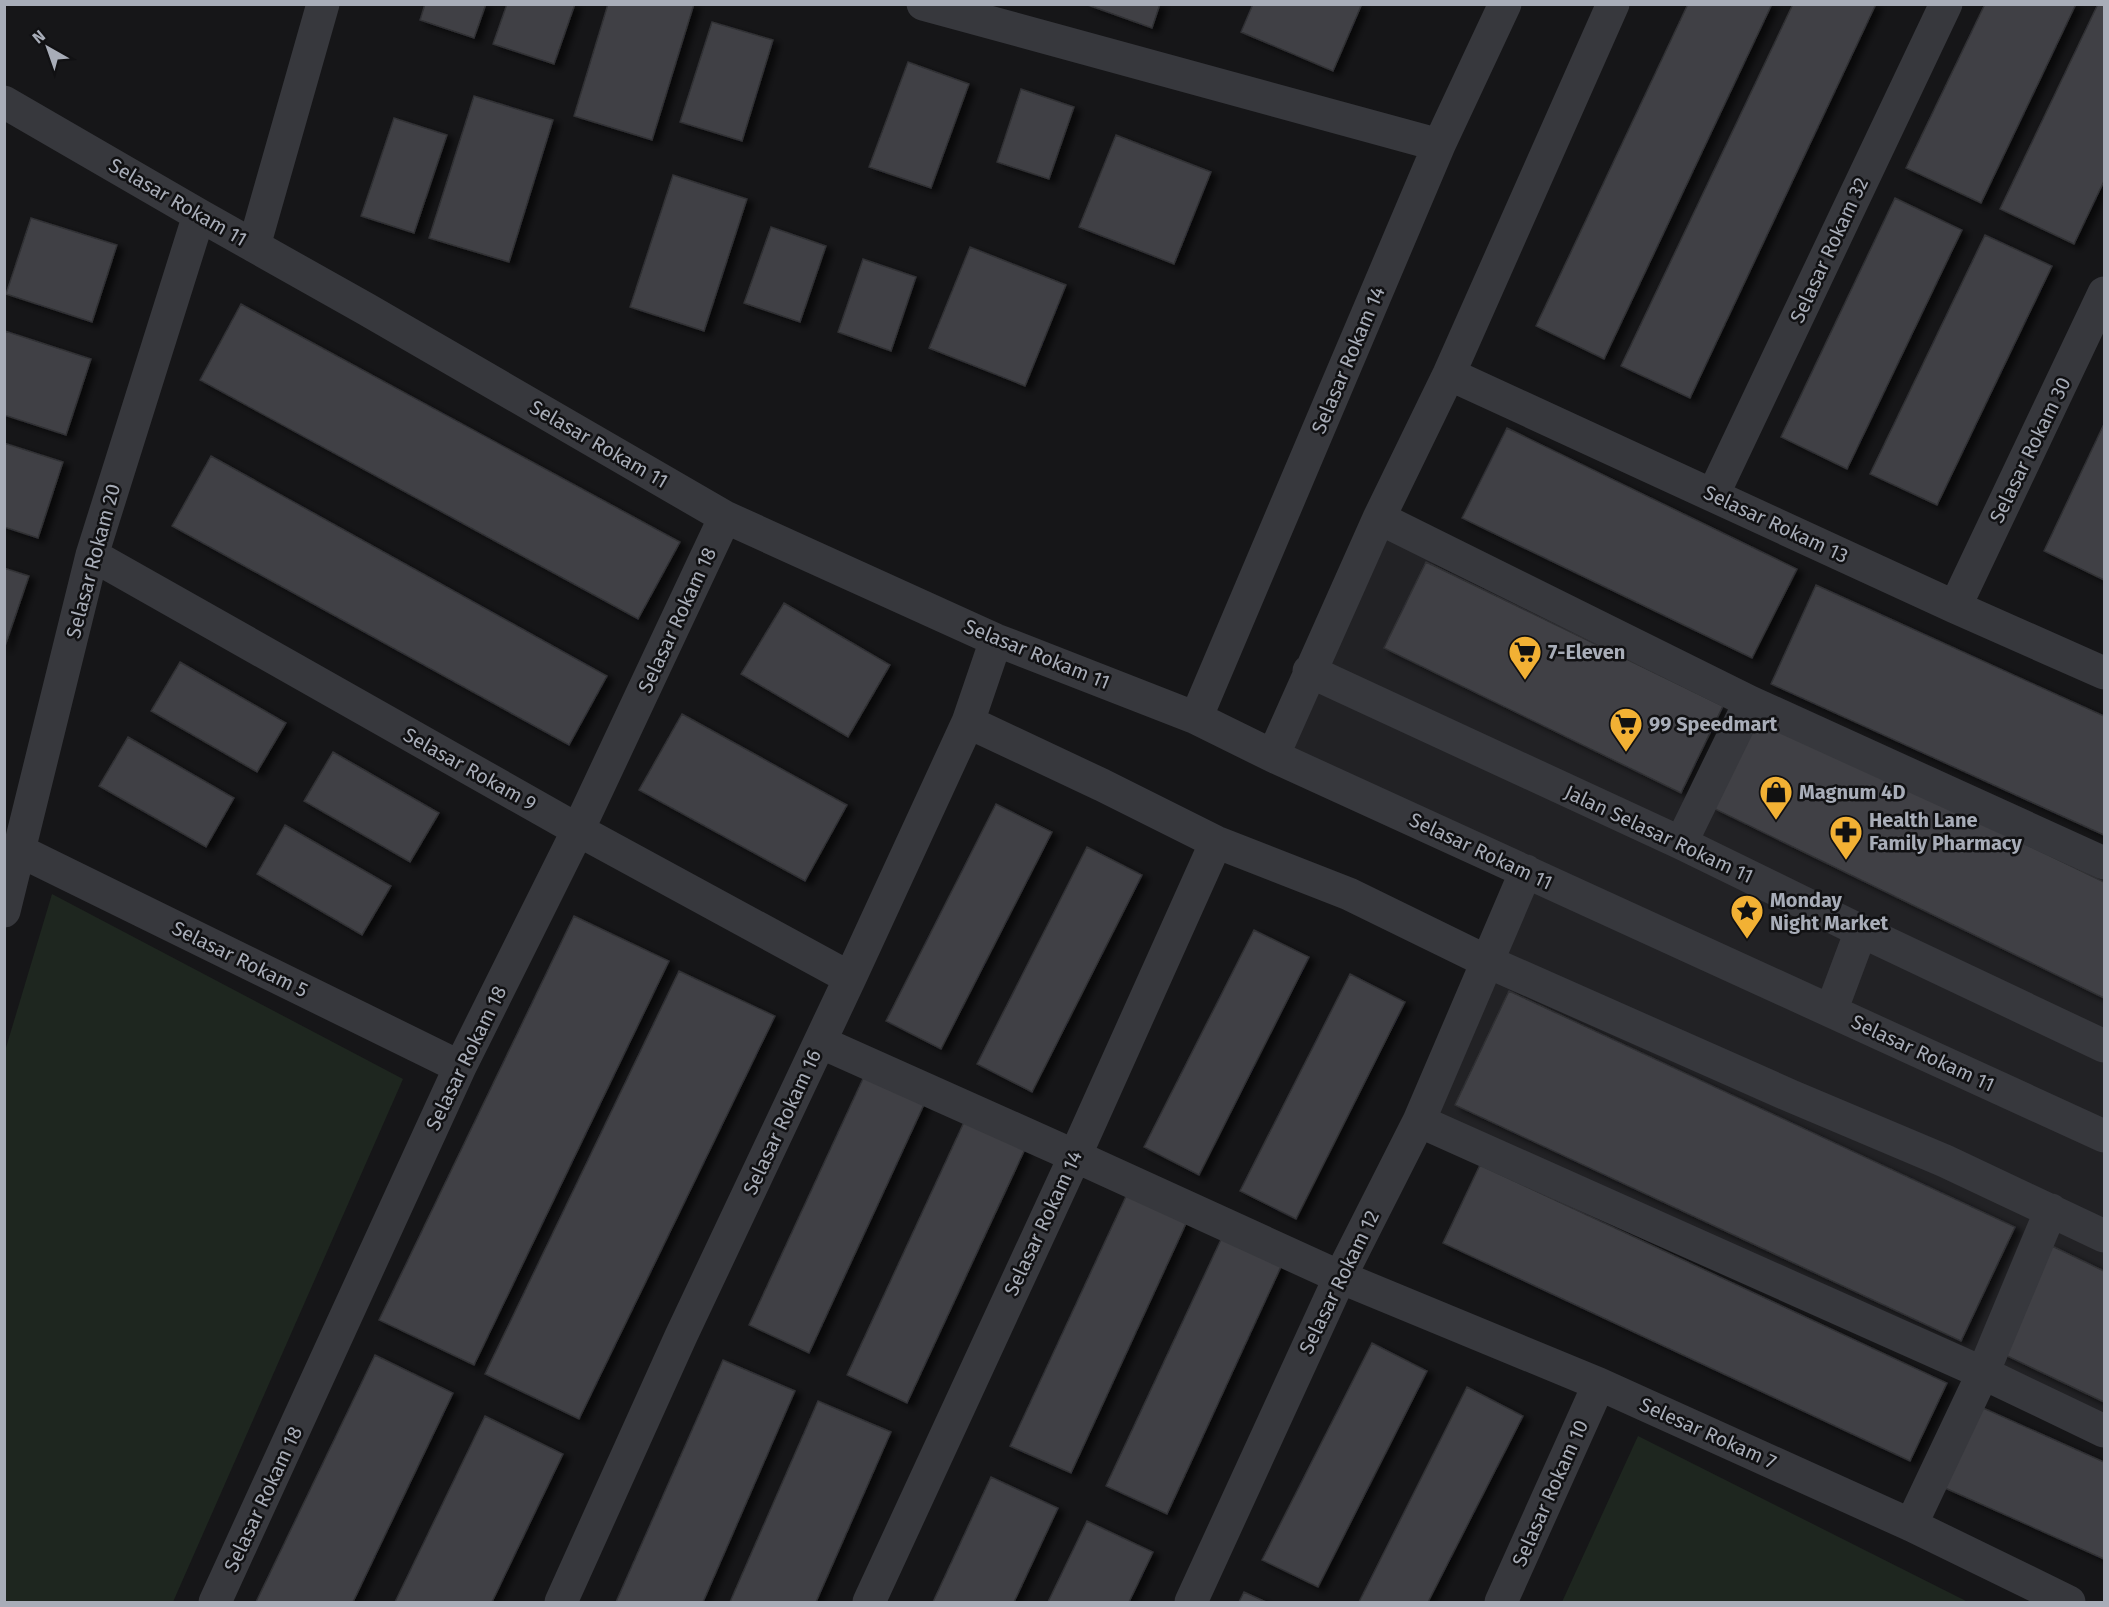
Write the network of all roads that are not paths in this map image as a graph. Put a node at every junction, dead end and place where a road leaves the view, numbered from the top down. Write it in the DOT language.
graph roads {
  1 [pos="323,4"];
  2 [pos="923,4"];
  3 [pos="1505,4"];
  4 [pos="1613,4"];
  5 [pos="1946,4"];
  6 [pos="4,102"];
  7 [pos="1439,145"];
  8 [pos="199,215"];
  9 [pos="254,246"];
  10 [pos="2104,293"];
  11 [pos="1449,374"];
  12 [pos="1713,495"];
  13 [pos="725,517"];
  14 [pos="1379,518"];
  15 [pos="92,555"];
  16 [pos="1955,607"];
  17 [pos="996,640"];
  18 [pos="1309,671"];
  19 [pos="2104,673"];
  20 [pos="1750,702"];
  21 [pos="1196,718"];
  22 [pos="968,722"];
  23 [pos="1272,756"];
  24 [pos="578,830"];
  25 [pos="1216,842"];
  26 [pos="1681,843"];
  27 [pos="20,851"];
  28 [pos="2104,863"];
  29 [pos="1526,872"];
  30 [pos="4,911"];
  31 [pos="1861,932"];
  32 [pos="1486,961"];
  33 [pos="850,978"];
  34 [pos="1831,1011"];
  35 [pos="820,1042"];
  36 [pos="2104,1046"];
  37 [pos="460,1067"];
  38 [pos="1419,1121"];
  39 [pos="2104,1136"];
  40 [pos="1075,1156"];
  41 [pos="2051,1210"];
  42 [pos="2104,1236"];
  43 [pos="1340,1277"];
  44 [pos="1983,1373"];
  45 [pos="1599,1384"];
  46 [pos="2104,1431"];
  47 [pos="1911,1525"];
  48 [pos="215,1602"];
  49 [pos="561,1602"];
  50 [pos="869,1602"];
  51 [pos="1191,1602"];
  52 [pos="1500,1602"];
  53 [pos="2069,1602"];
  1 -- 9 [label="street"];
  2 -- 7 [label="street"];
  3 -- 7 [label="street, Selasar Rokam 14"];
  4 -- 11 [label="street"];
  5 -- 12 [label="street, Selasar Rokam 32"];
  6 -- 8 [label="street, Selasar Rokam 11"];
  7 -- 21 [label="street, Selasar Rokam 14"];
  8 -- 9 [label="street, Selasar Rokam 11"];
  8 -- 15 [label="street, Selasar Rokam 20"];
  9 -- 13 [label="street, Selasar Rokam 11"];
  10 -- 16 [label="street, Selasar Rokam 30"];
  11 -- 12 [label="street, Selasar Rokam 13"];
  11 -- 14 [label="street"];
  12 -- 16 [label="street, Selasar Rokam 13"];
  13 -- 17 [label="street, Selasar Rokam 11"];
  13 -- 24 [label="street, Selasar Rokam 18"];
  14 -- 18 [label="street"];
  14 -- 20 [label="street"];
  15 -- 24 [label="street, Selasar Rokam 9"];
  15 -- 27 [label="street, Selasar Rokam 20"];
  16 -- 19 [label="street, Selasar Rokam 13"];
  17 -- 21 [label="street, Selasar Rokam 11"];
  17 -- 22 [label="street, Selasar Rokam 16"];
  18 -- 23 [label="street"];
  18 -- 26 [label="street, Jalan Selasar Rokam 11"];
  20 -- 26 [label="street"];
  20 -- 28 [label="street"];
  21 -- 23 [label="street, Selasar Rokam 11"];
  22 -- 25 [label="street"];
  22 -- 33 [label="street, Selasar Rokam 16"];
  23 -- 29 [label="street, Selasar Rokam 11"];
  24 -- 33 [label="street, Selasar Rokam 9"];
  24 -- 37 [label="street, Selasar Rokam 18"];
  25 -- 32 [label="street"];
  25 -- 40 [label="street, Selasar Rokam 14"];
  26 -- 31 [label="street, Jalan Selasar Rokam 11"];
  27 -- 30 [label="street, Selasar Rokam 20"];
  27 -- 37 [label="street, Selasar Rokam 5"];
  29 -- 32 [label="street, Selasar Rokam 12"];
  29 -- 34 [label="street, Selasar Rokam 11"];
  31 -- 34 [label="street"];
  31 -- 36 [label="street, Jalan Selasar Rokam 11"];
  32 -- 38 [label="street, Selasar Rokam 12"];
  32 -- 41 [label="street"];
  33 -- 35 [label="street, Selasar Rokam 16"];
  34 -- 39 [label="street, Selasar Rokam 11"];
  35 -- 40 [label="street, Selesar Rokam 7"];
  35 -- 49 [label="street, Selasar Rokam 16"];
  37 -- 48 [label="street, Selasar Rokam 18"];
  38 -- 43 [label="street, Selasar Rokam 12"];
  38 -- 44 [label="street"];
  40 -- 43 [label="street, Selesar Rokam 7"];
  40 -- 50 [label="street, Selasar Rokam 14"];
  41 -- 42 [label="street"];
  41 -- 44 [label="street"];
  43 -- 45 [label="street, Selesar Rokam 7"];
  43 -- 51 [label="street, Selasar Rokam 12"];
  44 -- 46 [label="street"];
  44 -- 47 [label="street"];
  45 -- 47 [label="street, Selesar Rokam 7"];
  45 -- 52 [label="street, Selasar Rokam 10"];
  47 -- 53 [label="street, Selesar Rokam 7"];
}
